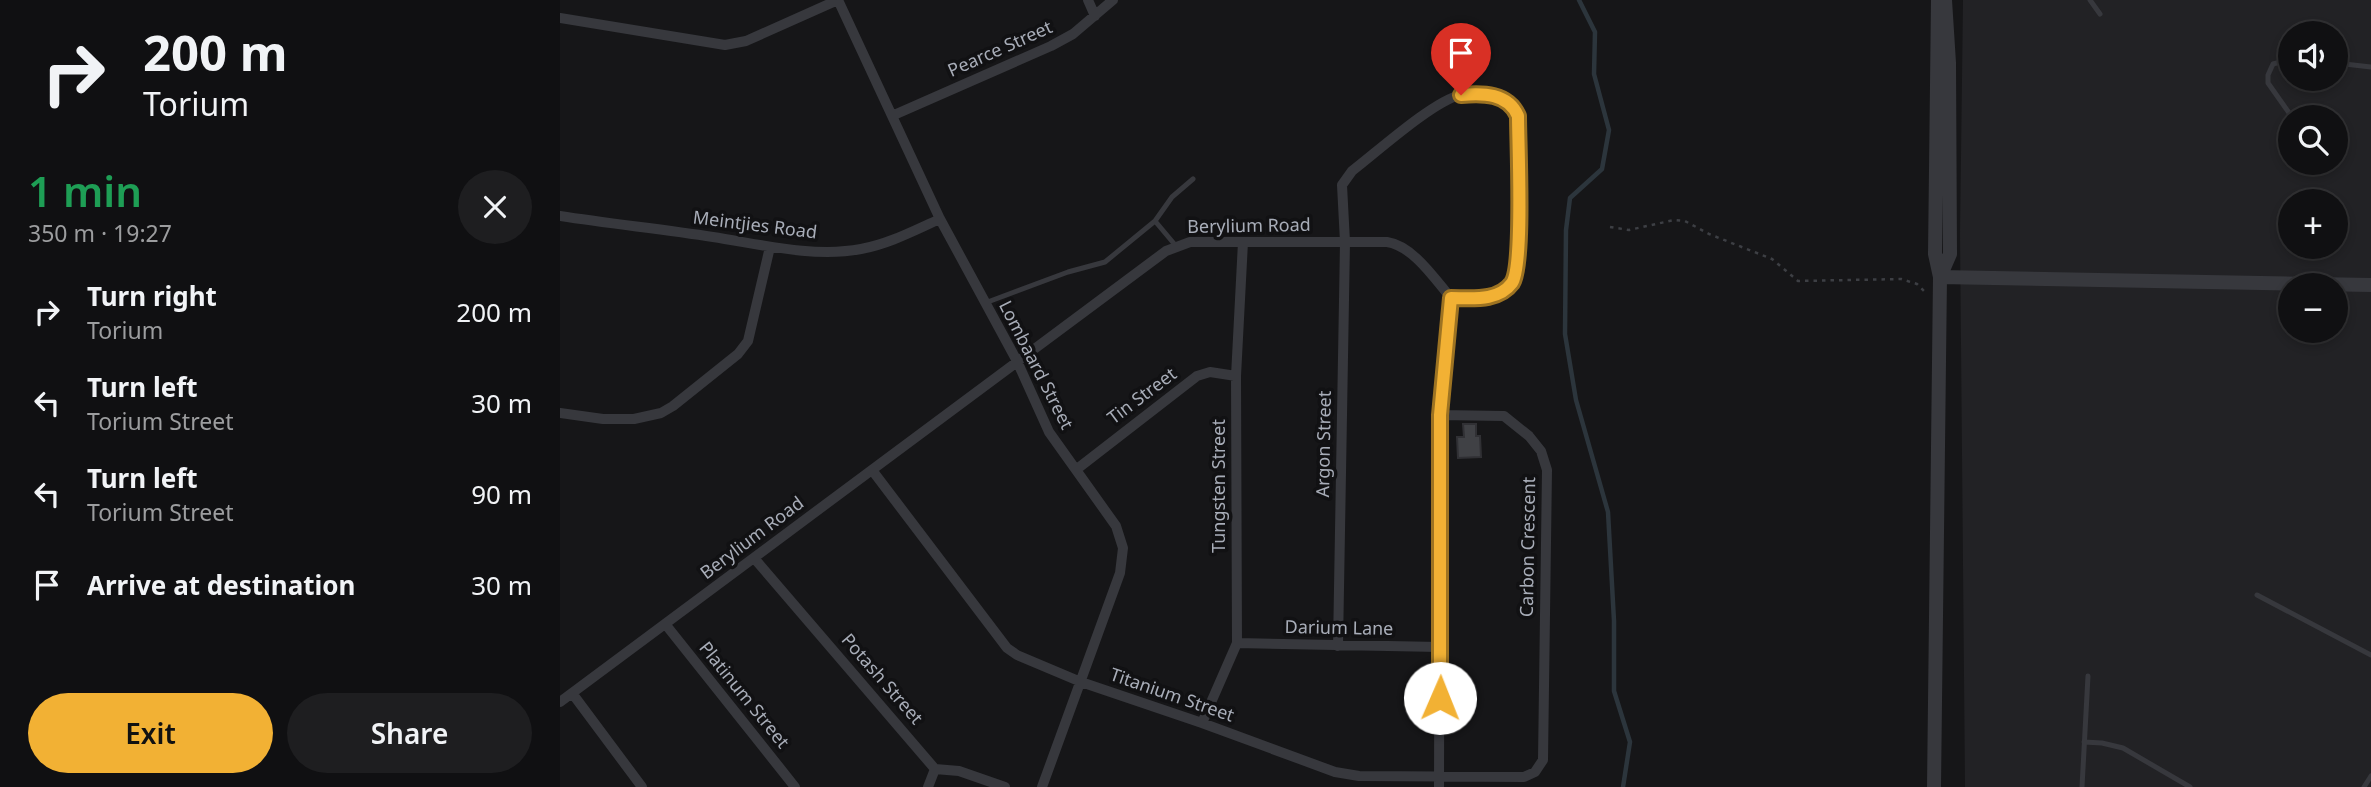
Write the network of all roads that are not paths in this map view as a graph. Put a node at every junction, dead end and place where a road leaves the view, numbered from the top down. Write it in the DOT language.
graph roads {
  1 [pos="838,0"];
  2 [pos="1088,0"];
  3 [pos="1113,0"];
  4 [pos="1938,0"];
  5 [pos="1945,0"];
  6 [pos="2090,0"];
  7 [pos="2100,14"];
  8 [pos="1095,16"];
  9 [pos="560,18"];
  10 [pos="2278,63"];
  11 [pos="2348,64"];
  12 [pos="2371,67"];
  13 [pos="2284,105"];
  14 [pos="894,116"];
  15 [pos="1193,179"];
  16 [pos="560,216"];
  17 [pos="940,219"];
  18 [pos="1155,221"];
  19 [pos="1243,242"];
  20 [pos="1345,242"];
  21 [pos="1176,246"];
  22 [pos="770,247"];
  23 [pos="1940,277"];
  24 [pos="2371,285"];
  25 [pos="1451,298"];
  26 [pos="985,303"];
  27 [pos="1017,361"];
  28 [pos="1236,376"];
  29 [pos="560,412"];
  30 [pos="1440,415"];
  31 [pos="1077,469"];
  32 [pos="872,470"];
  33 [pos="754,558"];
  34 [pos="2257,595"];
  35 [pos="666,625"];
  36 [pos="1237,643"];
  37 [pos="1338,646"];
  38 [pos="1440,646"];
  39 [pos="2371,655"];
  40 [pos="2088,676"];
  41 [pos="1081,682"];
  42 [pos="572,693"];
  43 [pos="560,702"];
  44 [pos="1202,723"];
  45 [pos="2084,742"];
  46 [pos="1543,760"];
  47 [pos="935,769"];
  48 [pos="2371,776"];
  49 [pos="1439,781"];
  50 [pos="642,787"];
  51 [pos="795,787"];
  52 [pos="928,787"];
  53 [pos="1005,787"];
  54 [pos="1042,787"];
  55 [pos="1934,787"];
  56 [pos="2082,787"];
  57 [pos="2190,787"];
  58 [pos="2364,787"];
  1 -- 9 [label="street"];
  1 -- 14 [label="street, Lombaard Street"];
  2 -- 8 [label="street"];
  3 -- 8 [label="street, Pearce Street"];
  4 -- 23 [label="street"];
  5 -- 23 [label="street"];
  6 -- 7 [label="lane"];
  8 -- 14 [label="street, Pearce Street"];
  10 -- 13 [label="lane"];
  11 -- 12 [label="lane"];
  14 -- 17 [label="street, Lombaard Street"];
  15 -- 18 [label="lane"];
  16 -- 22 [label="street, Meintjies Road"];
  17 -- 22 [label="street, Meintjies Road"];
  17 -- 26 [label="street, Lombaard Street"];
  18 -- 21 [label="lane"];
  18 -- 26 [label="lane"];
  19 -- 20 [label="street, Berylium Road"];
  19 -- 21 [label="street, Berylium Road"];
  19 -- 28 [label="street, Tungsten Street"];
  20 -- 25 [label="street, Berylium Road"];
  20 -- 25 [label="street, Argon Street"];
  20 -- 37 [label="street, Argon Street"];
  21 -- 27 [label="street, Berylium Road"];
  22 -- 29 [label="street"];
  23 -- 24 [label="street"];
  23 -- 55 [label="street"];
  25 -- 30 [label="street"];
  26 -- 27 [label="street, Lombaard Street"];
  27 -- 31 [label="street, Lombaard Street"];
  27 -- 32 [label="street, Berylium Road"];
  28 -- 31 [label="street, Tin Street"];
  28 -- 36 [label="street, Tungsten Street"];
  30 -- 38 [label="street"];
  30 -- 46 [label="street, Carbon Crescent"];
  31 -- 41 [label="street, Lombaard Street"];
  32 -- 33 [label="street, Berylium Road"];
  32 -- 41 [label="street, Titanium Street"];
  33 -- 35 [label="street, Berylium Road"];
  33 -- 47 [label="street, Potash Street"];
  34 -- 39 [label="lane"];
  35 -- 42 [label="street, Berylium Road"];
  35 -- 51 [label="street, Platinum Street"];
  36 -- 37 [label="street, Darium Lane"];
  36 -- 44 [label="street, Tungsten Street"];
  37 -- 38 [label="street, Darium Lane"];
  38 -- 49 [label="street"];
  40 -- 45 [label="lane"];
  41 -- 44 [label="street, Titanium Street"];
  41 -- 54 [label="street, Lombaard Street"];
  42 -- 43 [label="street, Berylium Road"];
  42 -- 50 [label="street"];
  44 -- 49 [label="street, Titanium Street"];
  45 -- 56 [label="lane"];
  45 -- 57 [label="lane"];
  46 -- 49 [label="street, Titanium Street"];
  47 -- 52 [label="street"];
  47 -- 53 [label="street"];
  48 -- 58 [label="lane"];
}
